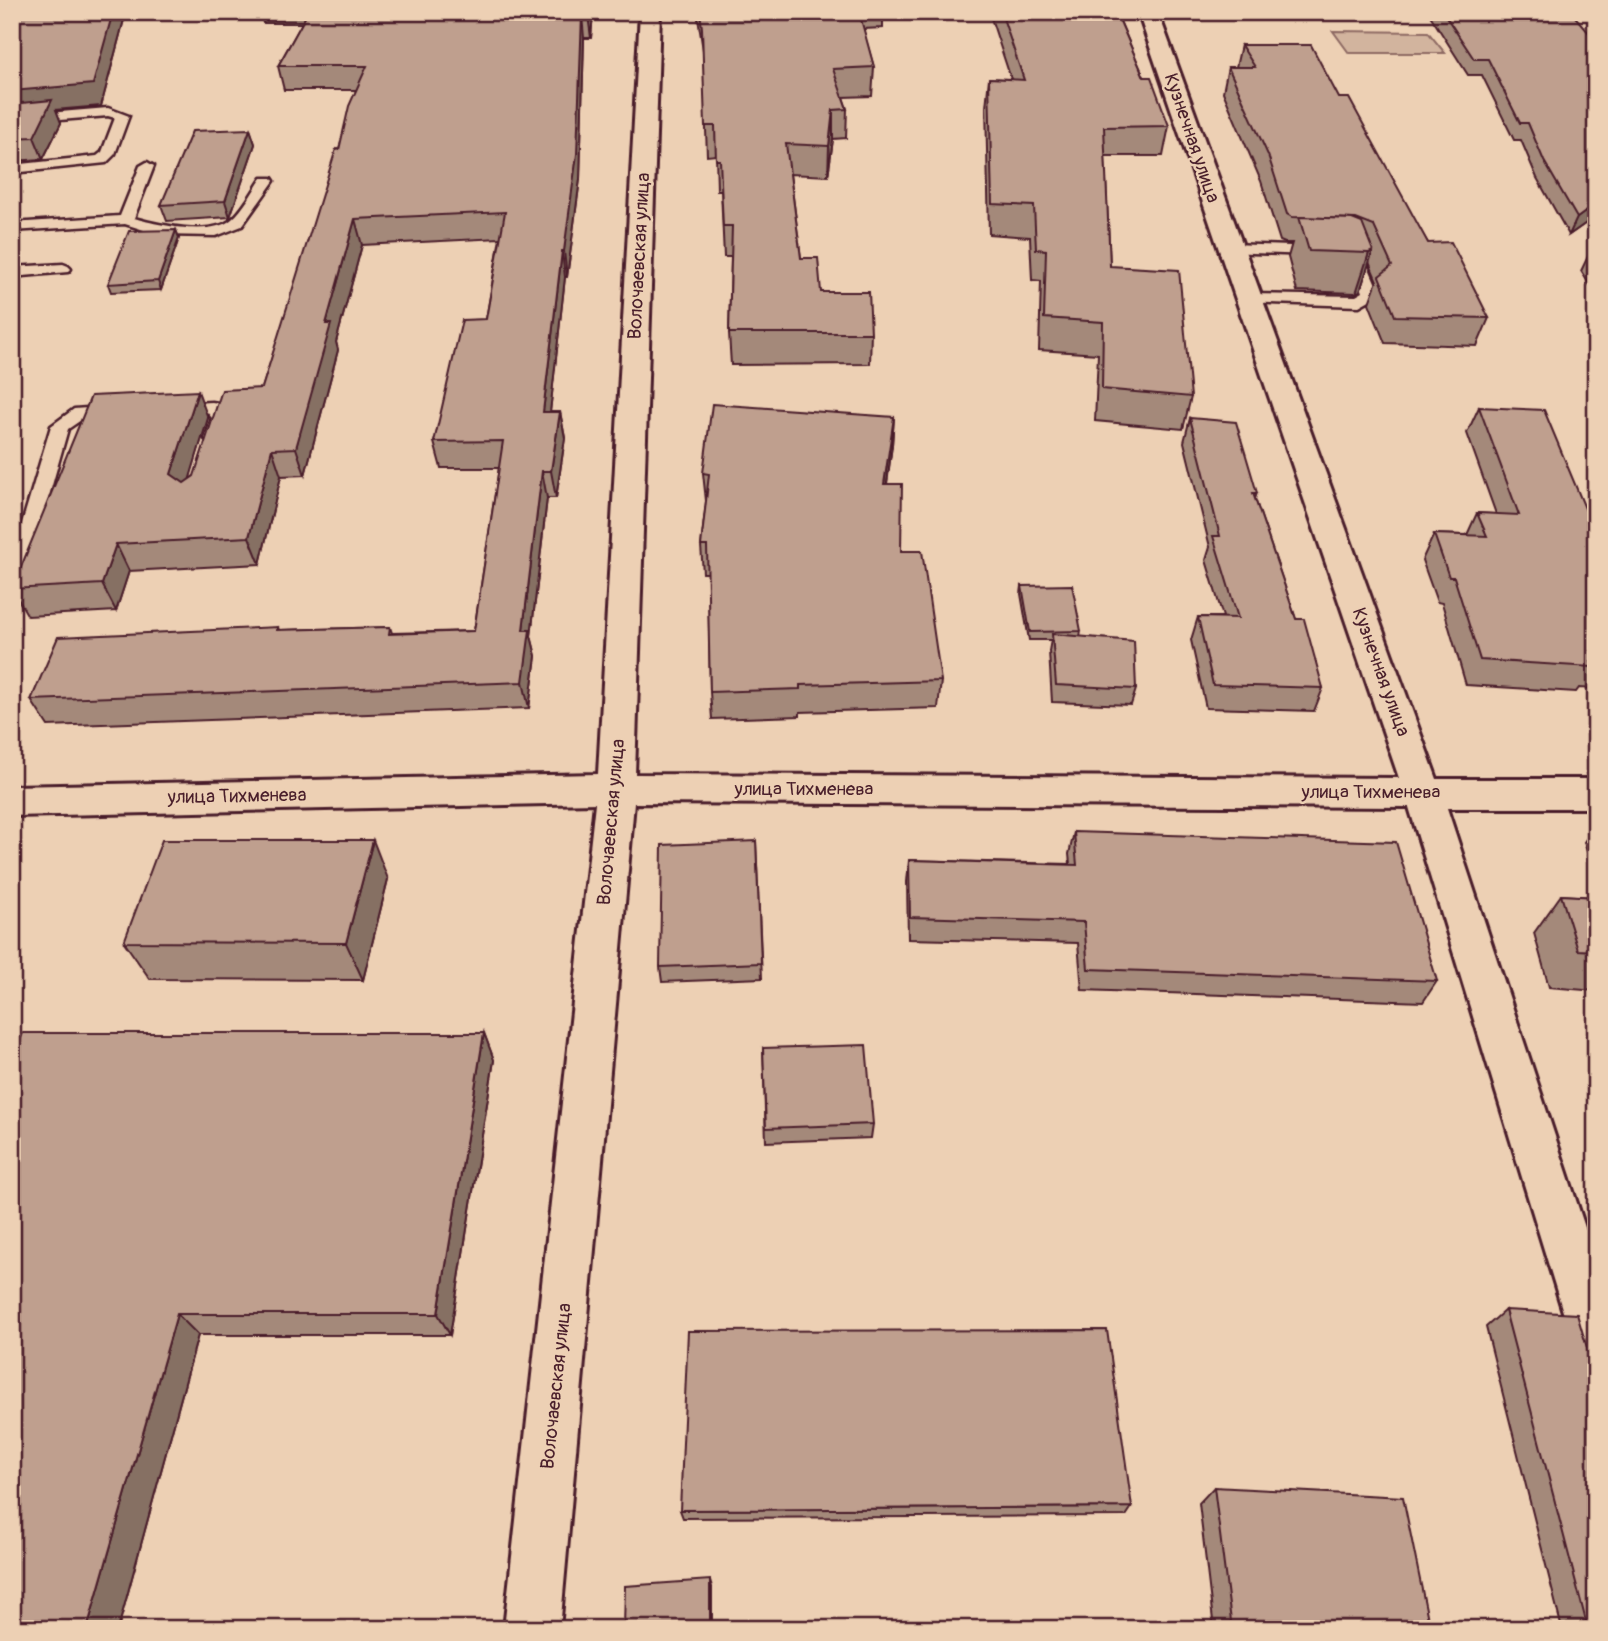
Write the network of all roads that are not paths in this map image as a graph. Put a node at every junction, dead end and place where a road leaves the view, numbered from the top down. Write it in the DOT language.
graph roads {
  1 [pos="650,12"];
  2 [pos="1148,12"];
  3 [pos="12,120"];
  4 [pos="147,166"];
  5 [pos="12,169"];
  6 [pos="267,181"];
  7 [pos="126,219"];
  8 [pos="12,227"];
  9 [pos="1230,249"];
  10 [pos="62,269"];
  11 [pos="12,272"];
  12 [pos="1248,299"];
  13 [pos="159,409"];
  14 [pos="133,410"];
  15 [pos="209,453"];
  16 [pos="12,591"];
  17 [pos="616,788"];
  18 [pos="1423,792"];
  19 [pos="1596,794"];
  20 [pos="12,801"];
  21 [pos="1596,1338"];
  22 [pos="532,1629"];
  1 -- 17 [label="street, Волочаевская улица"];
  2 -- 9 [label="street, Кузнечная улица"];
  3 -- 5 [label="lane"];
  4 -- 7 [label="lane"];
  6 -- 7 [label="lane"];
  7 -- 8 [label="lane"];
  9 -- 12 [label="street, Кузнечная улица"];
  9 -- 12 [label="lane"];
  10 -- 11 [label="lane"];
  12 -- 18 [label="street, Кузнечная улица"];
  13 -- 15 [label="lane"];
  14 -- 16 [label="lane"];
  17 -- 18 [label="street, улица Тихменева"];
  17 -- 20 [label="street, улица Тихменева"];
  17 -- 22 [label="street, Волочаевская улица"];
  18 -- 19 [label="street, улица Тихменева"];
  18 -- 21 [label="street, Кузнечная улица"];
}
